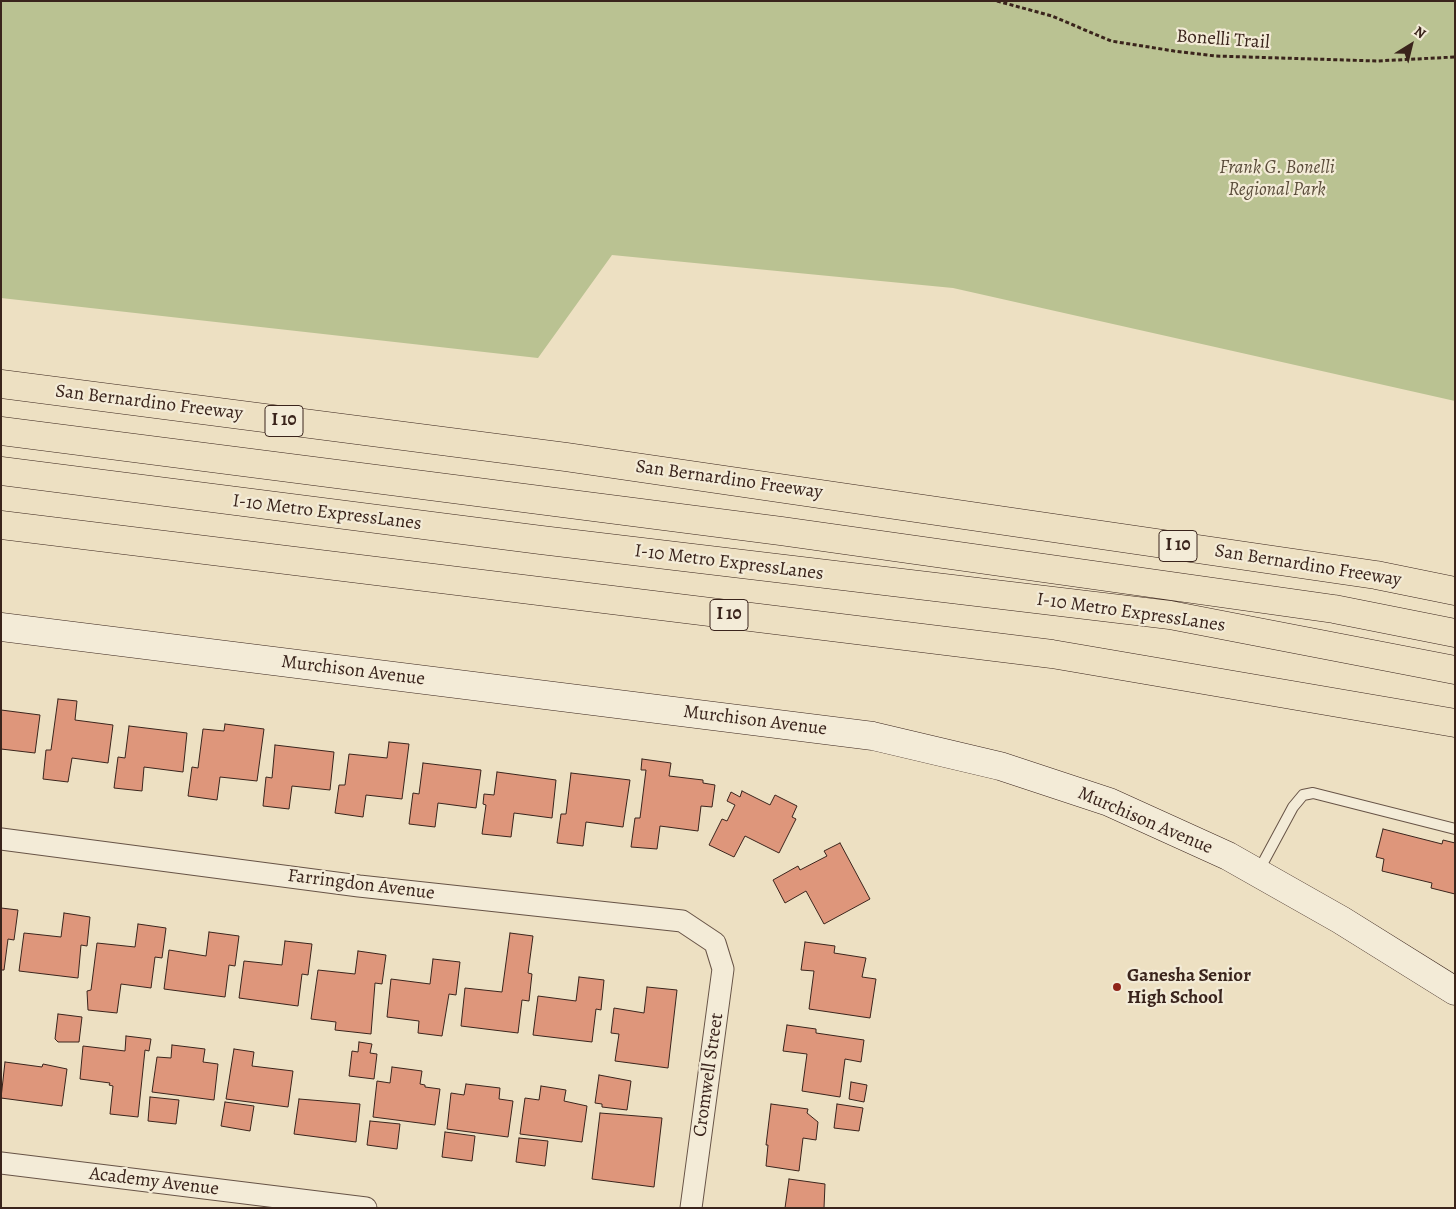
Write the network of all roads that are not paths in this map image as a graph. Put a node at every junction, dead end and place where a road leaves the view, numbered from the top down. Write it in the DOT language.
graph roads {
  1 [pos="1,384"];
  2 [pos="1,431"];
  3 [pos="1,471"];
  4 [pos="1,525"];
  5 [pos="1455,591"];
  6 [pos="1,627"];
  7 [pos="1455,632"];
  8 [pos="1455,670"];
  9 [pos="1455,723"];
  10 [pos="1455,829"];
  11 [pos="1,839"];
  12 [pos="1257,872"];
  13 [pos="715,943"];
  14 [pos="1452,984"];
  15 [pos="1,1163"];
  16 [pos="366,1208"];
  17 [pos="691,1208"];
  1 -- 5 [label="highway, San Bernardino Freeway / I 10"];
  2 -- 7 [label="highway, I-10 Metro ExpressLanes"];
  3 -- 8 [label="highway, I-10 Metro ExpressLanes"];
  4 -- 9 [label="highway, I 10"];
  6 -- 12 [label="street, Murchison Avenue"];
  10 -- 12 [label="lane"];
  11 -- 13 [label="street, Farringdon Avenue"];
  12 -- 14 [label="street, Murchison Avenue"];
  13 -- 17 [label="street, Cromwell Street"];
  15 -- 16 [label="street, Academy Avenue"];
}
